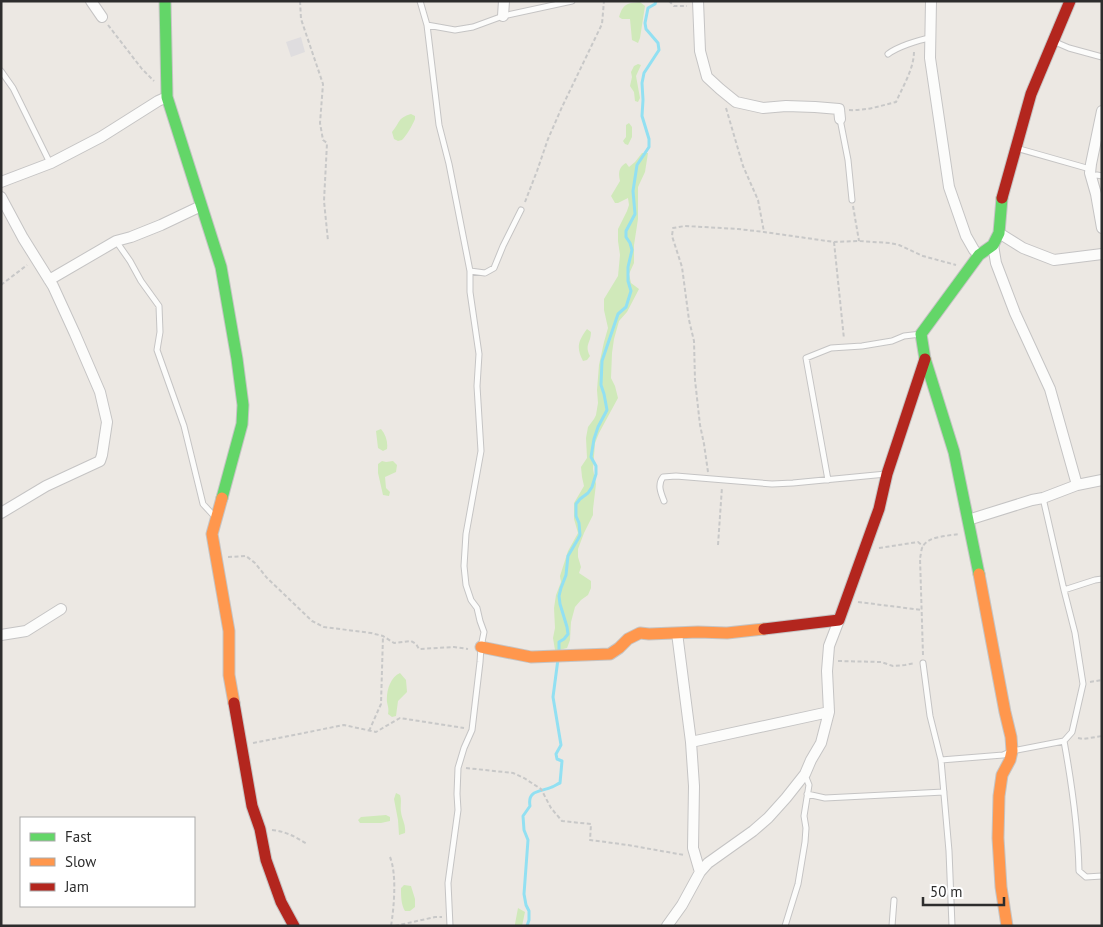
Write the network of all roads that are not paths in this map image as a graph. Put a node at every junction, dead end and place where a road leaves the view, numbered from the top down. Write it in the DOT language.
graph roads {
  1 [pos="91,1"];
  2 [pos="165,1"];
  3 [pos="420,1"];
  4 [pos="504,1"];
  5 [pos="572,1"];
  6 [pos="931,1"];
  7 [pos="1070,1"];
  8 [pos="562,2"];
  9 [pos="698,4"];
  10 [pos="503,16"];
  11 [pos="102,17"];
  12 [pos="427,24"];
  13 [pos="931,38"];
  14 [pos="1053,40"];
  15 [pos="888,54"];
  16 [pos="1102,57"];
  17 [pos="1,71"];
  18 [pos="167,97"];
  19 [pos="1102,111"];
  20 [pos="839,114"];
  21 [pos="1016,148"];
  22 [pos="51,163"];
  23 [pos="1094,174"];
  24 [pos="1,182"];
  25 [pos="1,197"];
  26 [pos="852,200"];
  27 [pos="201,206"];
  28 [pos="521,210"];
  29 [pos="1102,228"];
  30 [pos="998,232"];
  31 [pos="116,241"];
  32 [pos="993,245"];
  33 [pos="1102,254"];
  34 [pos="979,256"];
  35 [pos="470,271"];
  36 [pos="49,280"];
  37 [pos="921,334"];
  38 [pos="925,359"];
  39 [pos="887,474"];
  40 [pos="828,480"];
  41 [pos="1102,480"];
  42 [pos="1077,485"];
  43 [pos="1043,498"];
  44 [pos="664,501"];
  45 [pos="1,513"];
  46 [pos="215,518"];
  47 [pos="970,526"];
  48 [pos="1102,580"];
  49 [pos="1064,590"];
  50 [pos="61,609"];
  51 [pos="839,620"];
  52 [pos="677,633"];
  53 [pos="1,635"];
  54 [pos="480,649"];
  55 [pos="923,663"];
  56 [pos="829,712"];
  57 [pos="1064,741"];
  58 [pos="691,742"];
  59 [pos="1012,751"];
  60 [pos="941,760"];
  61 [pos="805,774"];
  62 [pos="944,792"];
  63 [pos="807,794"];
  64 [pos="700,872"];
  65 [pos="1102,876"];
  66 [pos="894,900"];
  67 [pos="294,926"];
  68 [pos="450,926"];
  69 [pos="667,926"];
  70 [pos="785,926"];
  71 [pos="892,926"];
  72 [pos="952,926"];
  73 [pos="1007,926"];
  1 -- 11 [label="street"];
  2 -- 18 [label="street"];
  3 -- 12 [label="lane"];
  4 -- 10 [label="street"];
  5 -- 8 [label="lane"];
  6 -- 13 [label="street"];
  7 -- 14 [label="street"];
  8 -- 10 [label="lane"];
  9 -- 20 [label="street"];
  10 -- 12 [label="lane"];
  12 -- 35 [label="lane"];
  13 -- 15 [label="lane"];
  13 -- 34 [label="street"];
  14 -- 16 [label="lane"];
  14 -- 21 [label="street"];
  17 -- 22 [label="lane"];
  18 -- 22 [label="street"];
  18 -- 27 [label="street"];
  19 -- 23 [label="street"];
  20 -- 26 [label="lane"];
  21 -- 23 [label="lane"];
  21 -- 30 [label="street"];
  22 -- 24 [label="street"];
  23 -- 29 [label="street"];
  25 -- 36 [label="street"];
  27 -- 31 [label="street"];
  27 -- 46 [label="street"];
  28 -- 35 [label="lane"];
  30 -- 32 [label="street"];
  30 -- 33 [label="street"];
  31 -- 36 [label="street"];
  31 -- 46 [label="lane"];
  32 -- 34 [label="street"];
  32 -- 42 [label="street"];
  34 -- 37 [label="street"];
  35 -- 54 [label="lane"];
  36 -- 45 [label="street"];
  37 -- 38 [label="street"];
  37 -- 40 [label="lane"];
  38 -- 39 [label="street"];
  38 -- 47 [label="street"];
  39 -- 40 [label="lane"];
  39 -- 51 [label="street"];
  40 -- 44 [label="lane"];
  41 -- 42 [label="street"];
  42 -- 43 [label="street"];
  43 -- 47 [label="street"];
  43 -- 49 [label="lane"];
  46 -- 67 [label="street"];
  47 -- 59 [label="street"];
  48 -- 49 [label="lane"];
  49 -- 57 [label="lane"];
  50 -- 53 [label="street"];
  51 -- 52 [label="street"];
  51 -- 56 [label="street"];
  52 -- 54 [label="street"];
  52 -- 58 [label="street"];
  54 -- 68 [label="lane"];
  55 -- 60 [label="lane"];
  56 -- 58 [label="street"];
  56 -- 61 [label="street"];
  57 -- 59 [label="lane"];
  57 -- 65 [label="lane"];
  58 -- 64 [label="street"];
  59 -- 60 [label="lane"];
  59 -- 73 [label="street"];
  60 -- 62 [label="lane"];
  61 -- 63 [label="lane"];
  61 -- 64 [label="street"];
  62 -- 63 [label="lane"];
  62 -- 72 [label="lane"];
  63 -- 70 [label="lane"];
  64 -- 69 [label="street"];
  66 -- 71 [label="lane"];
}
